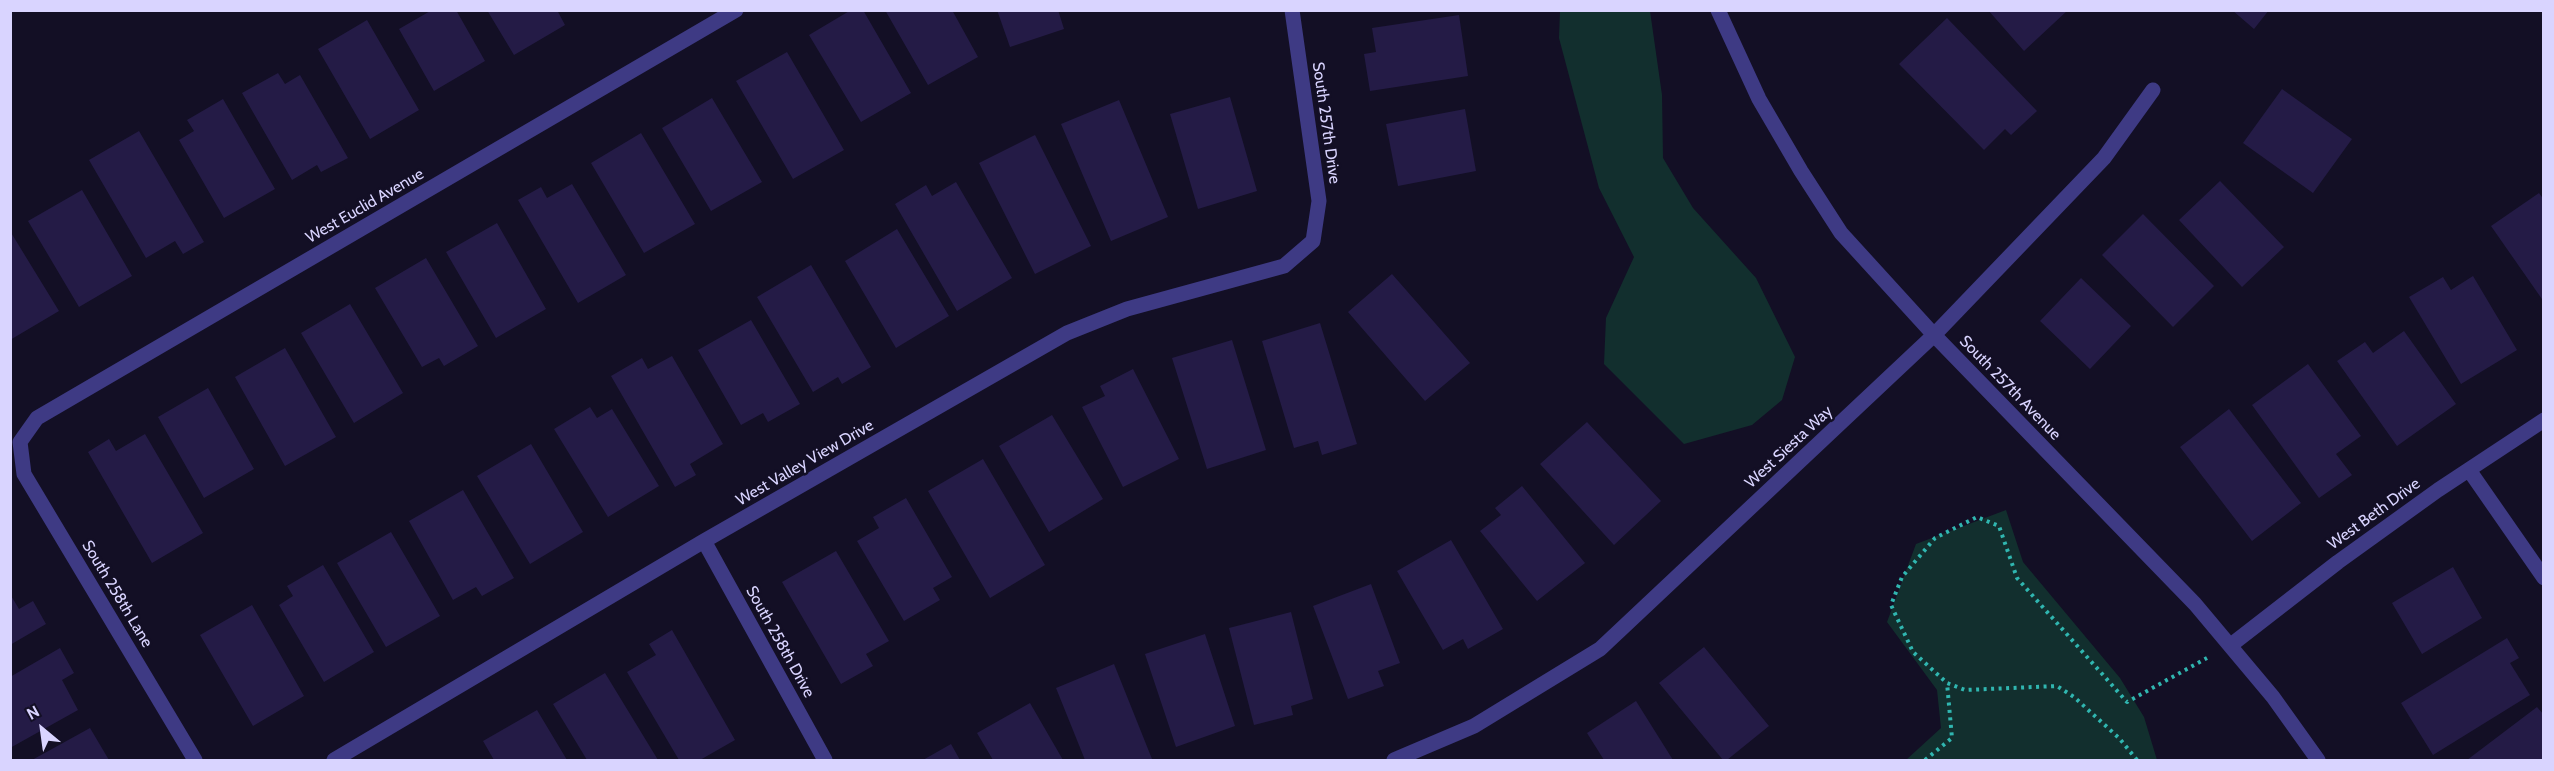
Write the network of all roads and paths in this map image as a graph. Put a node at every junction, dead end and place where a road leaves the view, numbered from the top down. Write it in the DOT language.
graph roads {
  1 [pos="736,10"];
  2 [pos="1292,10"];
  3 [pos="1718,10"];
  4 [pos="2152,90"];
  5 [pos="1313,241"];
  6 [pos="1934,335"];
  7 [pos="2544,420"];
  8 [pos="20,442"];
  9 [pos="2469,470"];
  10 [pos="704,541"];
  11 [pos="2544,578"];
  12 [pos="2231,645"];
  13 [pos="1947,683"];
  14 [pos="195,760"];
  15 [pos="333,760"];
  16 [pos="825,760"];
  17 [pos="1394,760"];
  18 [pos="1925,760"];
  19 [pos="2137,760"];
  20 [pos="2318,760"];
  1 -- 8 [label="street, West Euclid Avenue"];
  2 -- 5 [label="street, South 257th Drive"];
  3 -- 6 [label="street, South 257th Avenue"];
  4 -- 6 [label="street, West Siesta Way"];
  5 -- 10 [label="street, West Valley View Drive"];
  6 -- 12 [label="street, South 257th Avenue"];
  6 -- 17 [label="street, West Siesta Way"];
  7 -- 9 [label="street, West Beth Drive"];
  8 -- 14 [label="street, South 258th Lane"];
  9 -- 11 [label="street"];
  9 -- 12 [label="street, West Beth Drive"];
  10 -- 15 [label="street, West Valley View Drive"];
  10 -- 16 [label="street, South 258th Drive"];
  12 -- 13 [label="path"];
  12 -- 20 [label="street, South 257th Avenue"];
  13 -- 18 [label="path"];
  13 -- 19 [label="path"];
}
